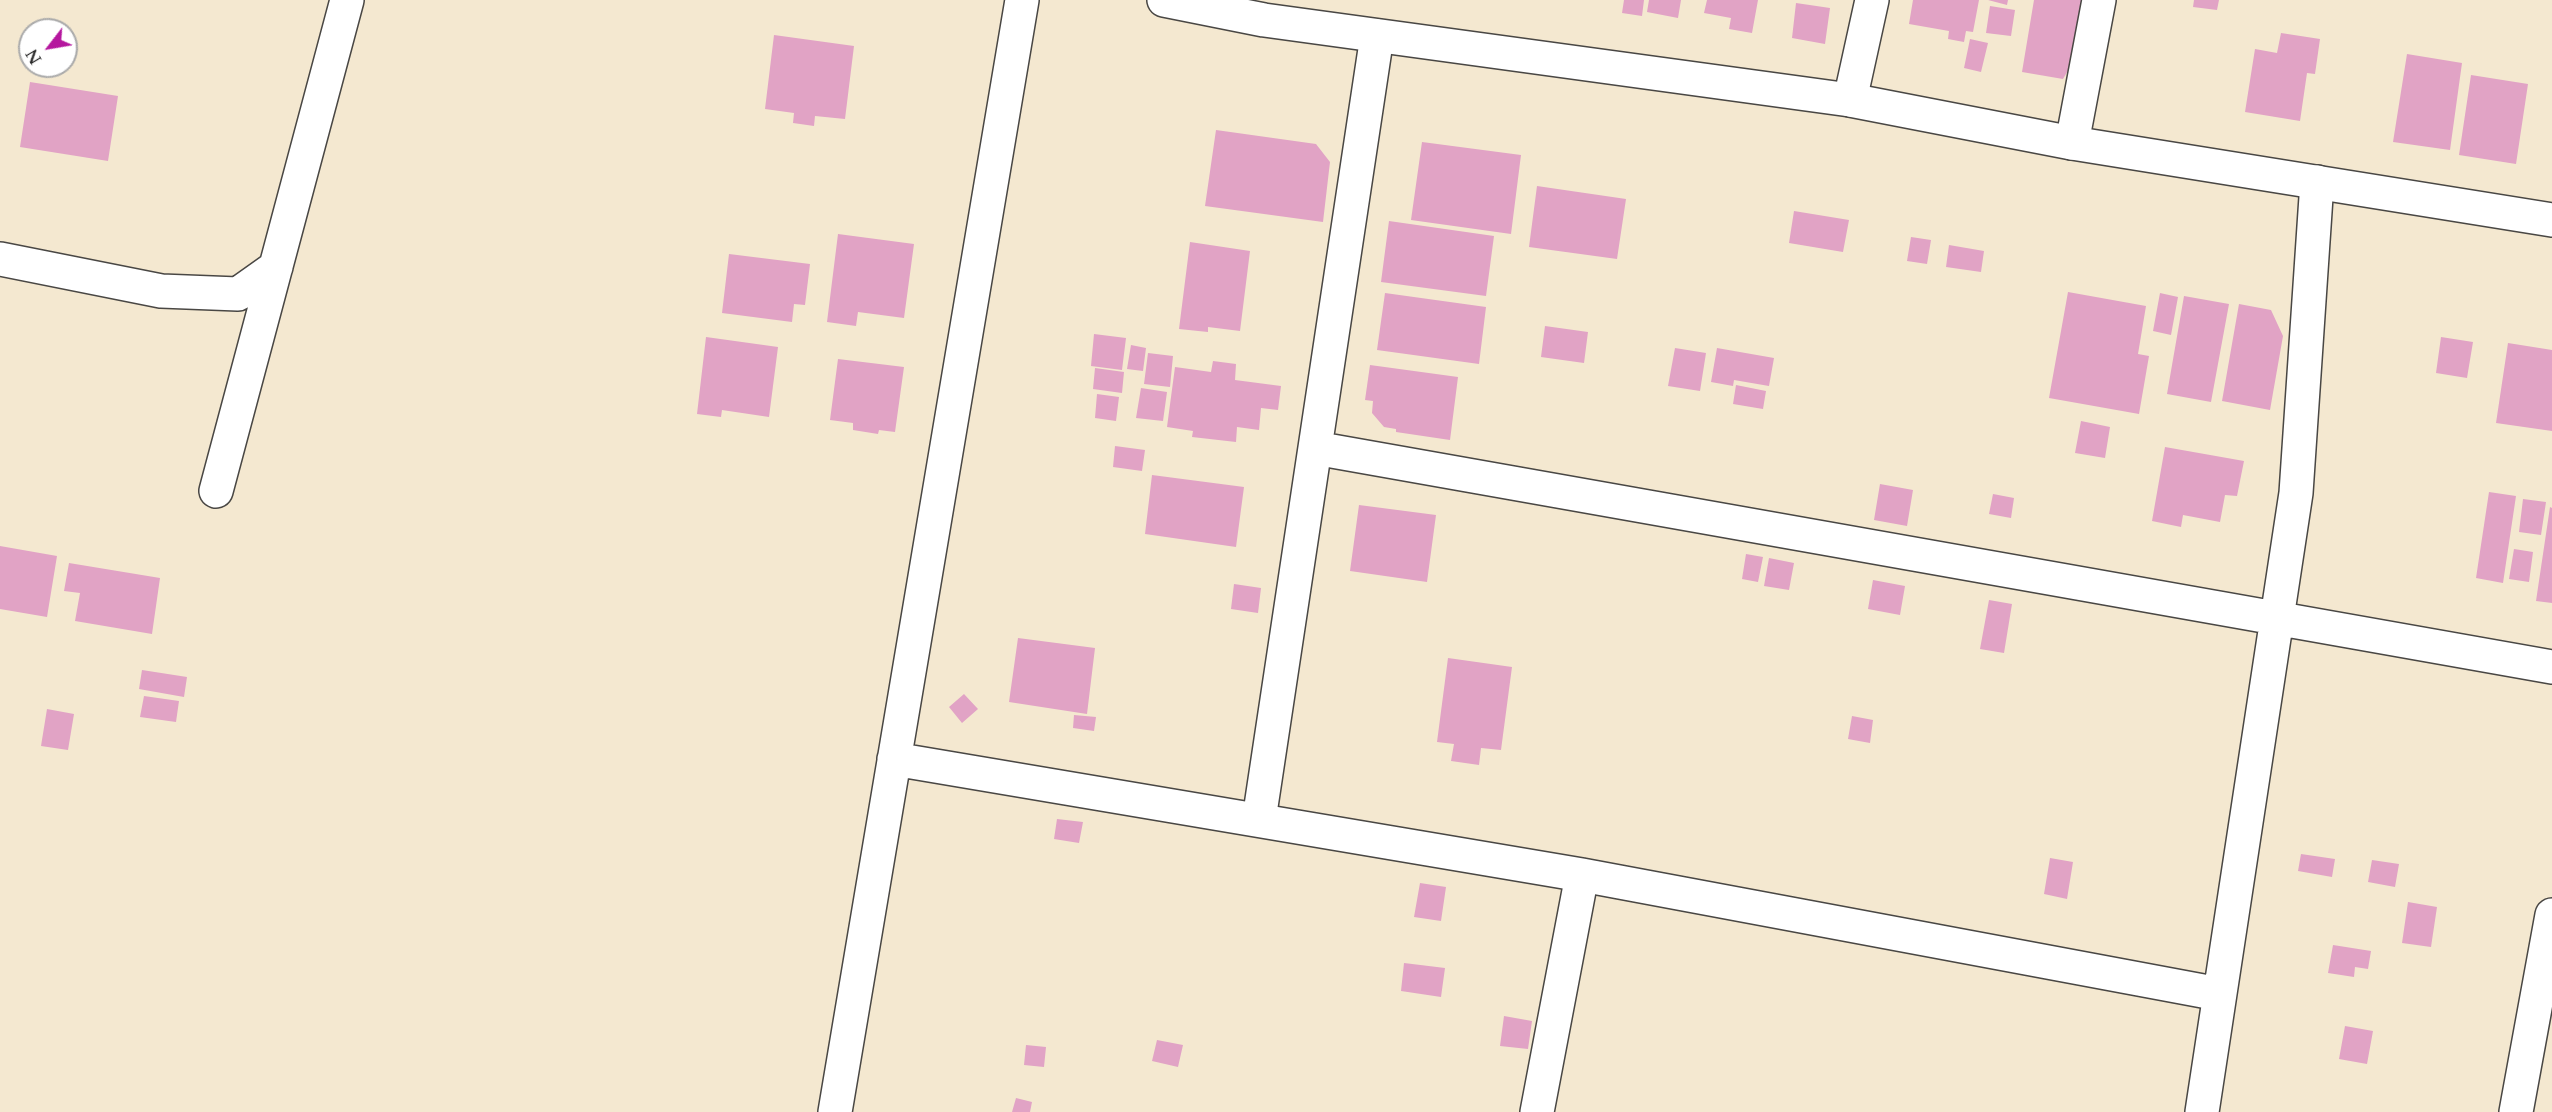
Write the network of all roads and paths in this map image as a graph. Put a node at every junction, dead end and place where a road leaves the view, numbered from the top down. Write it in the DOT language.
graph roads {
  1 [pos="347,0"];
  2 [pos="1022,0"];
  3 [pos="1164,0"];
  4 [pos="1872,0"];
  5 [pos="2099,0"];
  6 [pos="1266,10"];
  7 [pos="1377,36"];
  8 [pos="1850,100"];
  9 [pos="2072,142"];
  10 [pos="2317,182"];
  11 [pos="2552,220"];
  12 [pos="0,259"];
  13 [pos="276,267"];
  14 [pos="1315,447"];
  15 [pos="216,491"];
  16 [pos="2278,618"];
  17 [pos="2552,667"];
  18 [pos="894,759"];
  19 [pos="1260,813"];
  20 [pos="1582,875"];
  21 [pos="2552,915"];
  22 [pos="2219,994"];
  23 [pos="835,1112"];
  24 [pos="1537,1112"];
  25 [pos="2202,1112"];
  26 [pos="2516,1112"];
  1 -- 13 [label="street"];
  2 -- 18 [label="street"];
  3 -- 6 [label="street"];
  4 -- 8 [label="street"];
  5 -- 9 [label="street"];
  6 -- 7 [label="street"];
  7 -- 8 [label="street"];
  7 -- 14 [label="street"];
  8 -- 9 [label="street"];
  9 -- 10 [label="street"];
  10 -- 11 [label="street"];
  10 -- 16 [label="street"];
  12 -- 13 [label="street"];
  13 -- 15 [label="street"];
  14 -- 16 [label="street"];
  14 -- 19 [label="street"];
  16 -- 17 [label="street"];
  16 -- 22 [label="street"];
  18 -- 20 [label="street"];
  18 -- 23 [label="street"];
  20 -- 22 [label="street"];
  20 -- 24 [label="street"];
  21 -- 26 [label="street"];
  22 -- 25 [label="street"];
}
